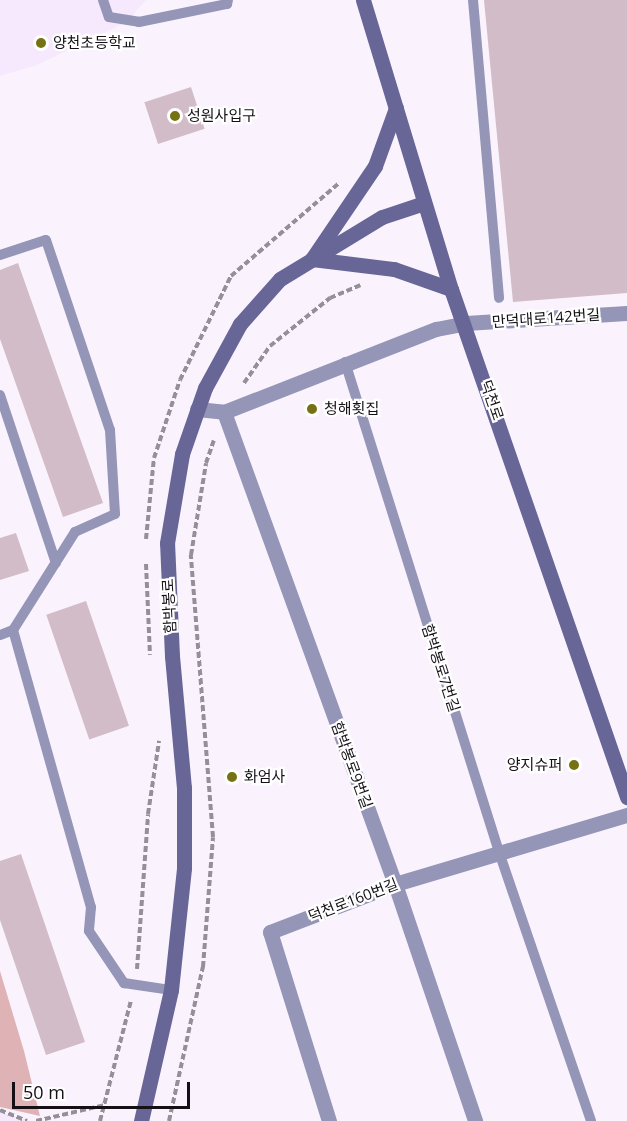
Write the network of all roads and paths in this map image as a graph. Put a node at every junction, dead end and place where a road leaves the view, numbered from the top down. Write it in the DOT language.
graph roads {
  1 [pos="103,0"];
  2 [pos="228,0"];
  3 [pos="363,0"];
  4 [pos="473,0"];
  5 [pos="396,108"];
  6 [pos="424,203"];
  7 [pos="0,255"];
  8 [pos="312,259"];
  9 [pos="369,281"];
  10 [pos="451,289"];
  11 [pos="499,298"];
  12 [pos="627,313"];
  13 [pos="466,323"];
  14 [pos="345,362"];
  15 [pos="0,395"];
  16 [pos="197,409"];
  17 [pos="224,412"];
  18 [pos="56,563"];
  19 [pos="13,630"];
  20 [pos="0,635"];
  21 [pos="627,797"];
  22 [pos="627,815"];
  23 [pos="500,855"];
  24 [pos="395,884"];
  25 [pos="171,990"];
  26 [pos="105,1105"];
  27 [pos="0,1110"];
  28 [pos="27,1121"];
  29 [pos="36,1121"];
  30 [pos="141,1121"];
  31 [pos="169,1121"];
  32 [pos="329,1121"];
  33 [pos="475,1121"];
  34 [pos="591,1121"];
  1 -- 2 [label="lane"];
  3 -- 5 [label="main road, 덕천로"];
  4 -- 11 [label="lane"];
  5 -- 6 [label="main road, 덕천로"];
  5 -- 8 [label="main road"];
  6 -- 8 [label="main road, 함박봉로"];
  6 -- 10 [label="main road, 덕천로"];
  7 -- 18 [label="lane"];
  8 -- 10 [label="main road"];
  8 -- 16 [label="main road, 함박봉로"];
  9 -- 17 [label="path"];
  10 -- 13 [label="main road, 덕천로"];
  12 -- 13 [label="street, 만덕대로142번길"];
  13 -- 14 [label="street, 만덕대로142번길"];
  13 -- 21 [label="main road, 덕천로"];
  14 -- 17 [label="street"];
  14 -- 23 [label="lane, 함박봉로7번길"];
  15 -- 18 [label="lane"];
  16 -- 17 [label="street"];
  16 -- 25 [label="main road, 함박봉로"];
  17 -- 24 [label="street, 함박봉로9번길"];
  17 -- 31 [label="path"];
  18 -- 19 [label="lane"];
  19 -- 20 [label="lane"];
  19 -- 25 [label="lane"];
  22 -- 23 [label="street, 덕천로160번길"];
  23 -- 24 [label="street, 덕천로160번길"];
  23 -- 34 [label="lane, 함박봉로7번길"];
  24 -- 32 [label="street, 덕천로160번길"];
  24 -- 33 [label="street, 함박봉로9번길"];
  25 -- 30 [label="main road, 함박봉로"];
  26 -- 29 [label="path"];
  27 -- 28 [label="path"];
}
